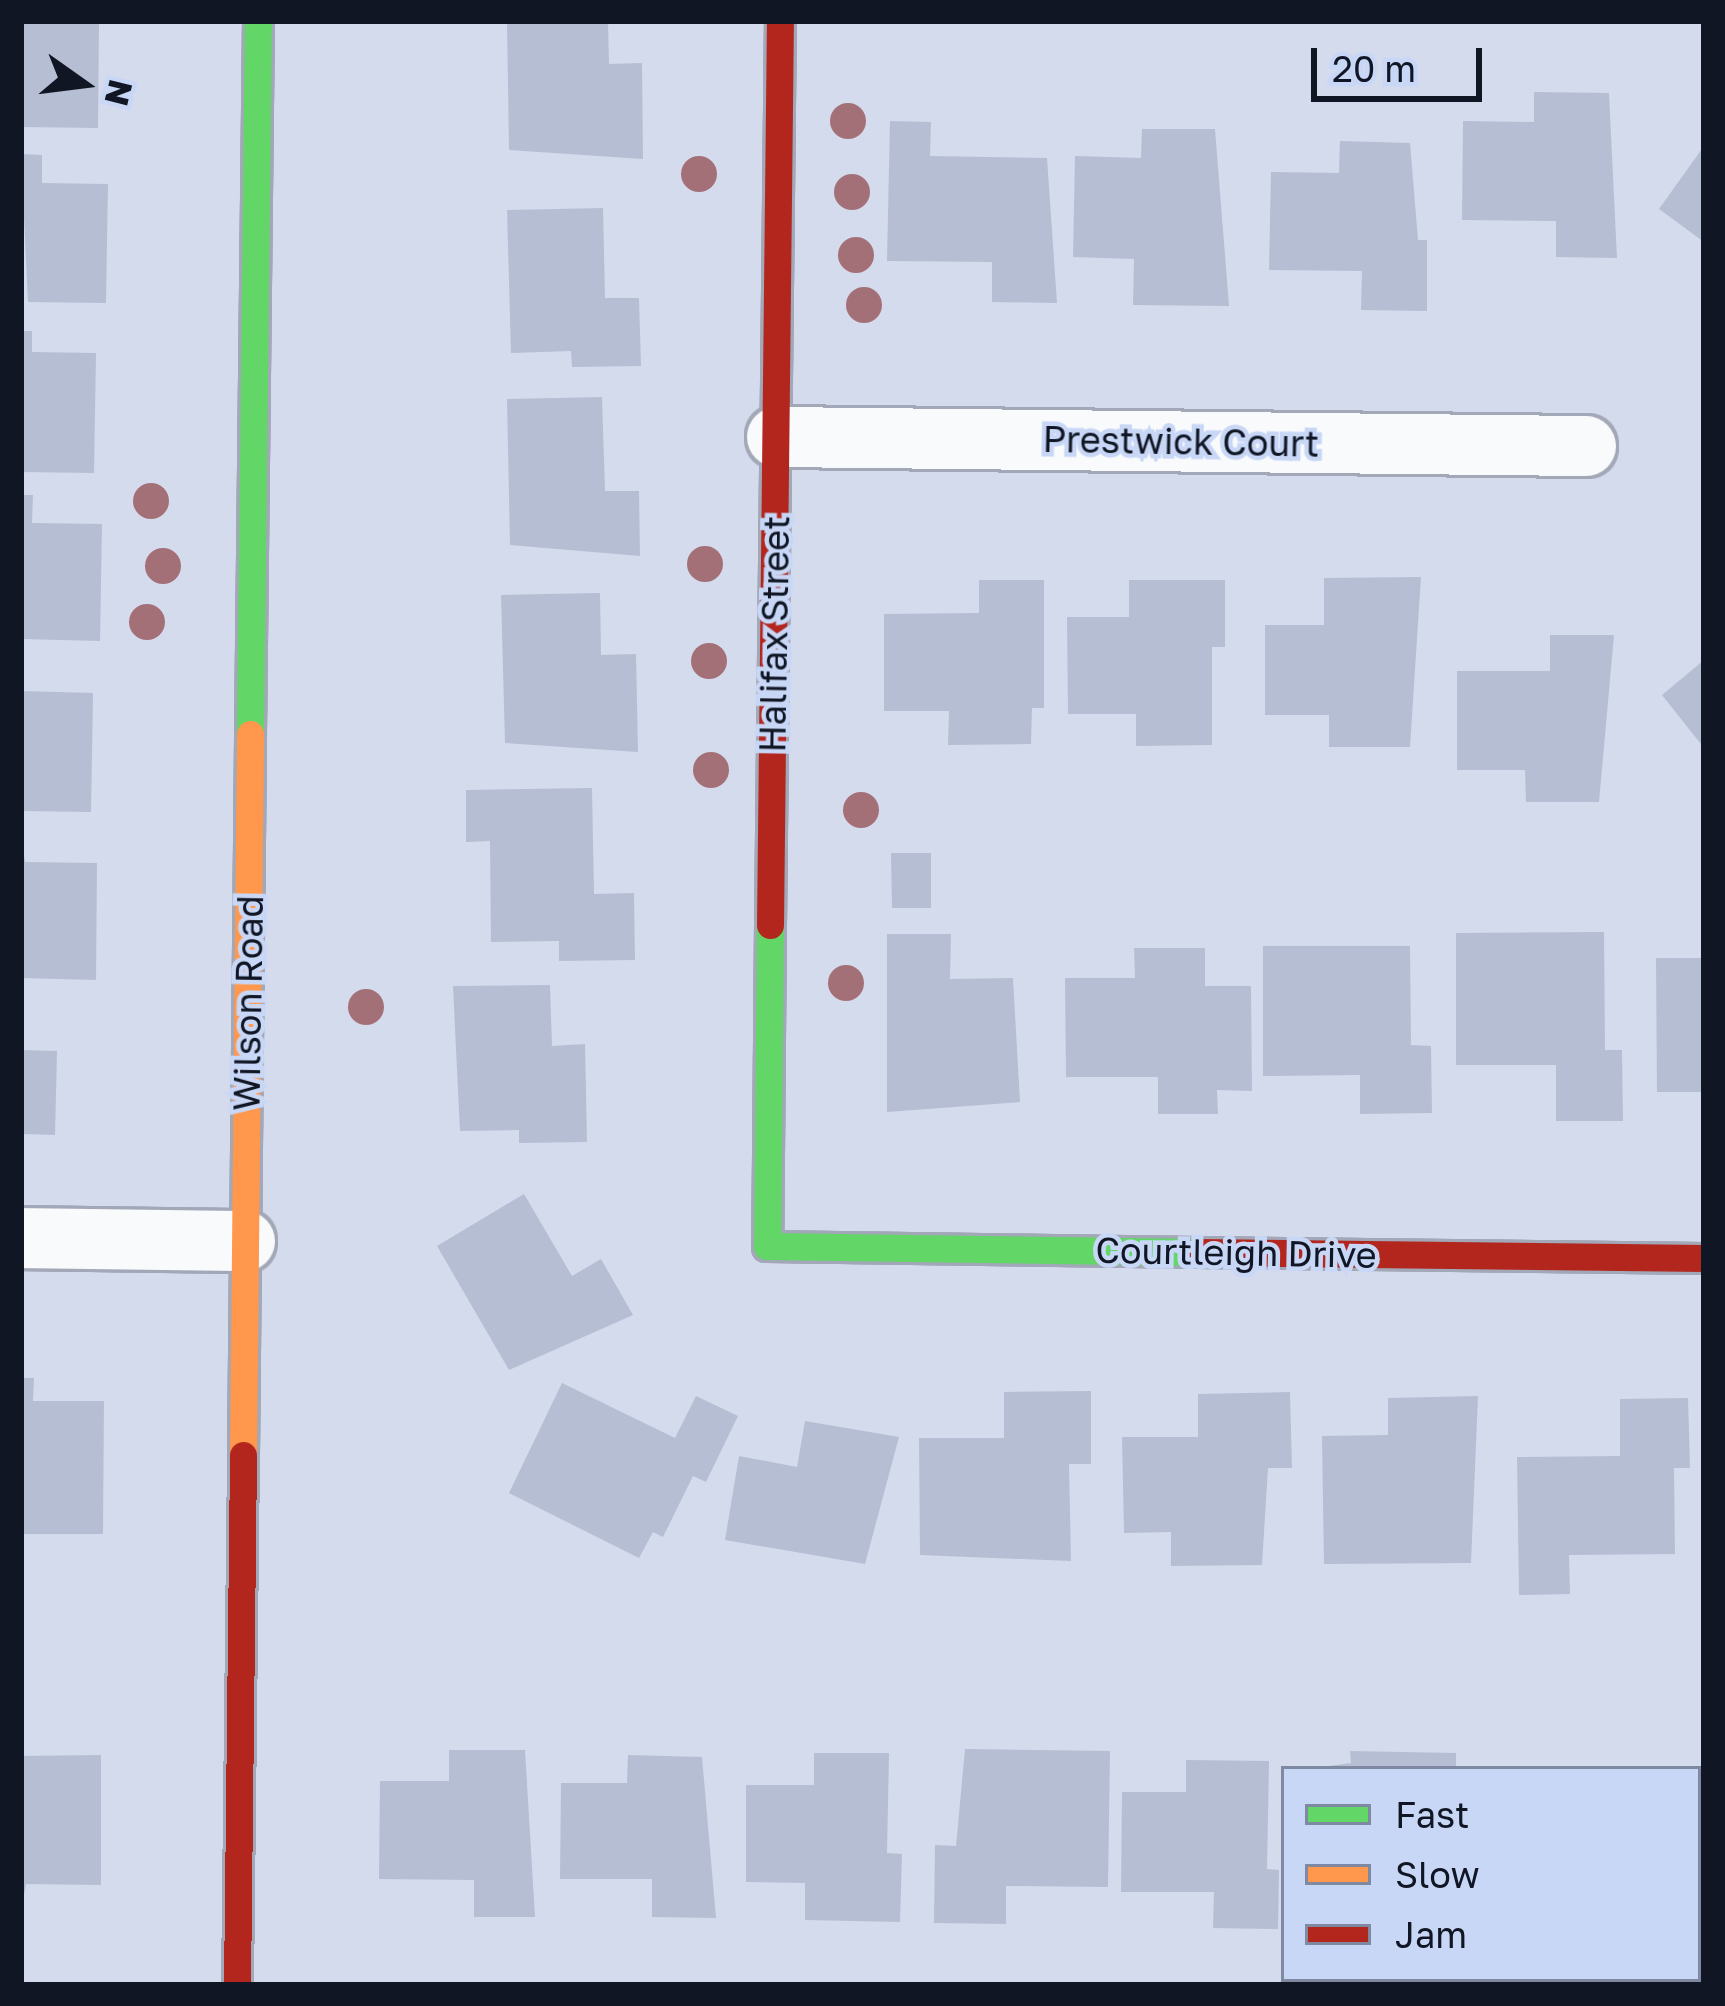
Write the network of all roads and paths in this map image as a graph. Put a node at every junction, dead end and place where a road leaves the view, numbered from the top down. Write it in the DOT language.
graph roads {
  1 [pos="258,21"];
  2 [pos="780,21"];
  3 [pos="777,437"];
  4 [pos="1586,446"];
  5 [pos="21,1238"];
  6 [pos="245,1240"];
  7 [pos="767,1246"];
  8 [pos="1704,1258"];
  9 [pos="237,1985"];
  1 -- 6 [label="street, Wilson Road"];
  2 -- 3 [label="street, Halifax Street"];
  3 -- 4 [label="street, Prestwick Court"];
  3 -- 7 [label="street, Halifax Street"];
  5 -- 6 [label="street"];
  6 -- 9 [label="street, Wilson Road"];
  7 -- 8 [label="street, Courtleigh Drive"];
}
